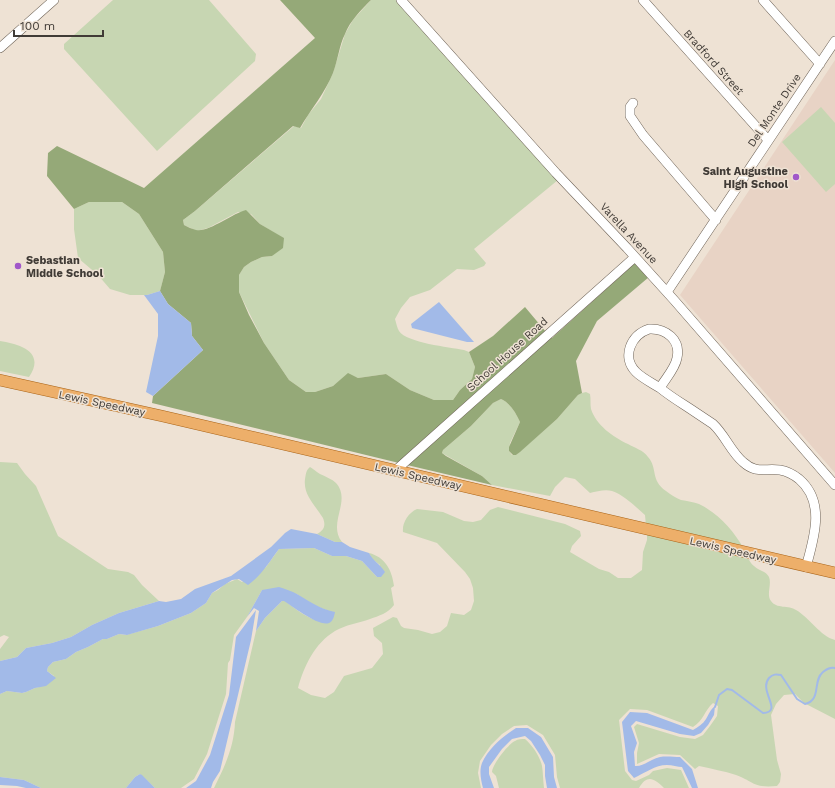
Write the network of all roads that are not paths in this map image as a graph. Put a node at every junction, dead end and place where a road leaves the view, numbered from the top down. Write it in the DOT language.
graph roads {
  1 [pos="54,0"];
  2 [pos="401,0"];
  3 [pos="642,0"];
  4 [pos="763,0"];
  5 [pos="835,41"];
  6 [pos="0,48"];
  7 [pos="820,64"];
  8 [pos="633,103"];
  9 [pos="768,140"];
  10 [pos="716,220"];
  11 [pos="635,256"];
  12 [pos="667,292"];
  13 [pos="0,380"];
  14 [pos="660,388"];
  15 [pos="396,470"];
  16 [pos="835,485"];
  17 [pos="806,567"];
  18 [pos="835,573"];
  1 -- 6 [label="street"];
  2 -- 11 [label="street, Varella Avenue"];
  3 -- 9 [label="street, Bradford Street"];
  4 -- 7 [label="street"];
  5 -- 7 [label="street, Del Monte Drive"];
  7 -- 9 [label="street, Del Monte Drive"];
  8 -- 10 [label="street"];
  9 -- 10 [label="street, Del Monte Drive"];
  10 -- 12 [label="street, Del Monte Drive"];
  11 -- 12 [label="street, Varella Avenue"];
  11 -- 15 [label="street, School House Road"];
  12 -- 16 [label="street, Varella Avenue"];
  13 -- 15 [label="main road, Lewis Speedway"];
  14 -- 14 [label="street"];
  14 -- 17 [label="street"];
  15 -- 17 [label="main road, Lewis Speedway"];
  17 -- 18 [label="main road, Lewis Speedway"];
}
